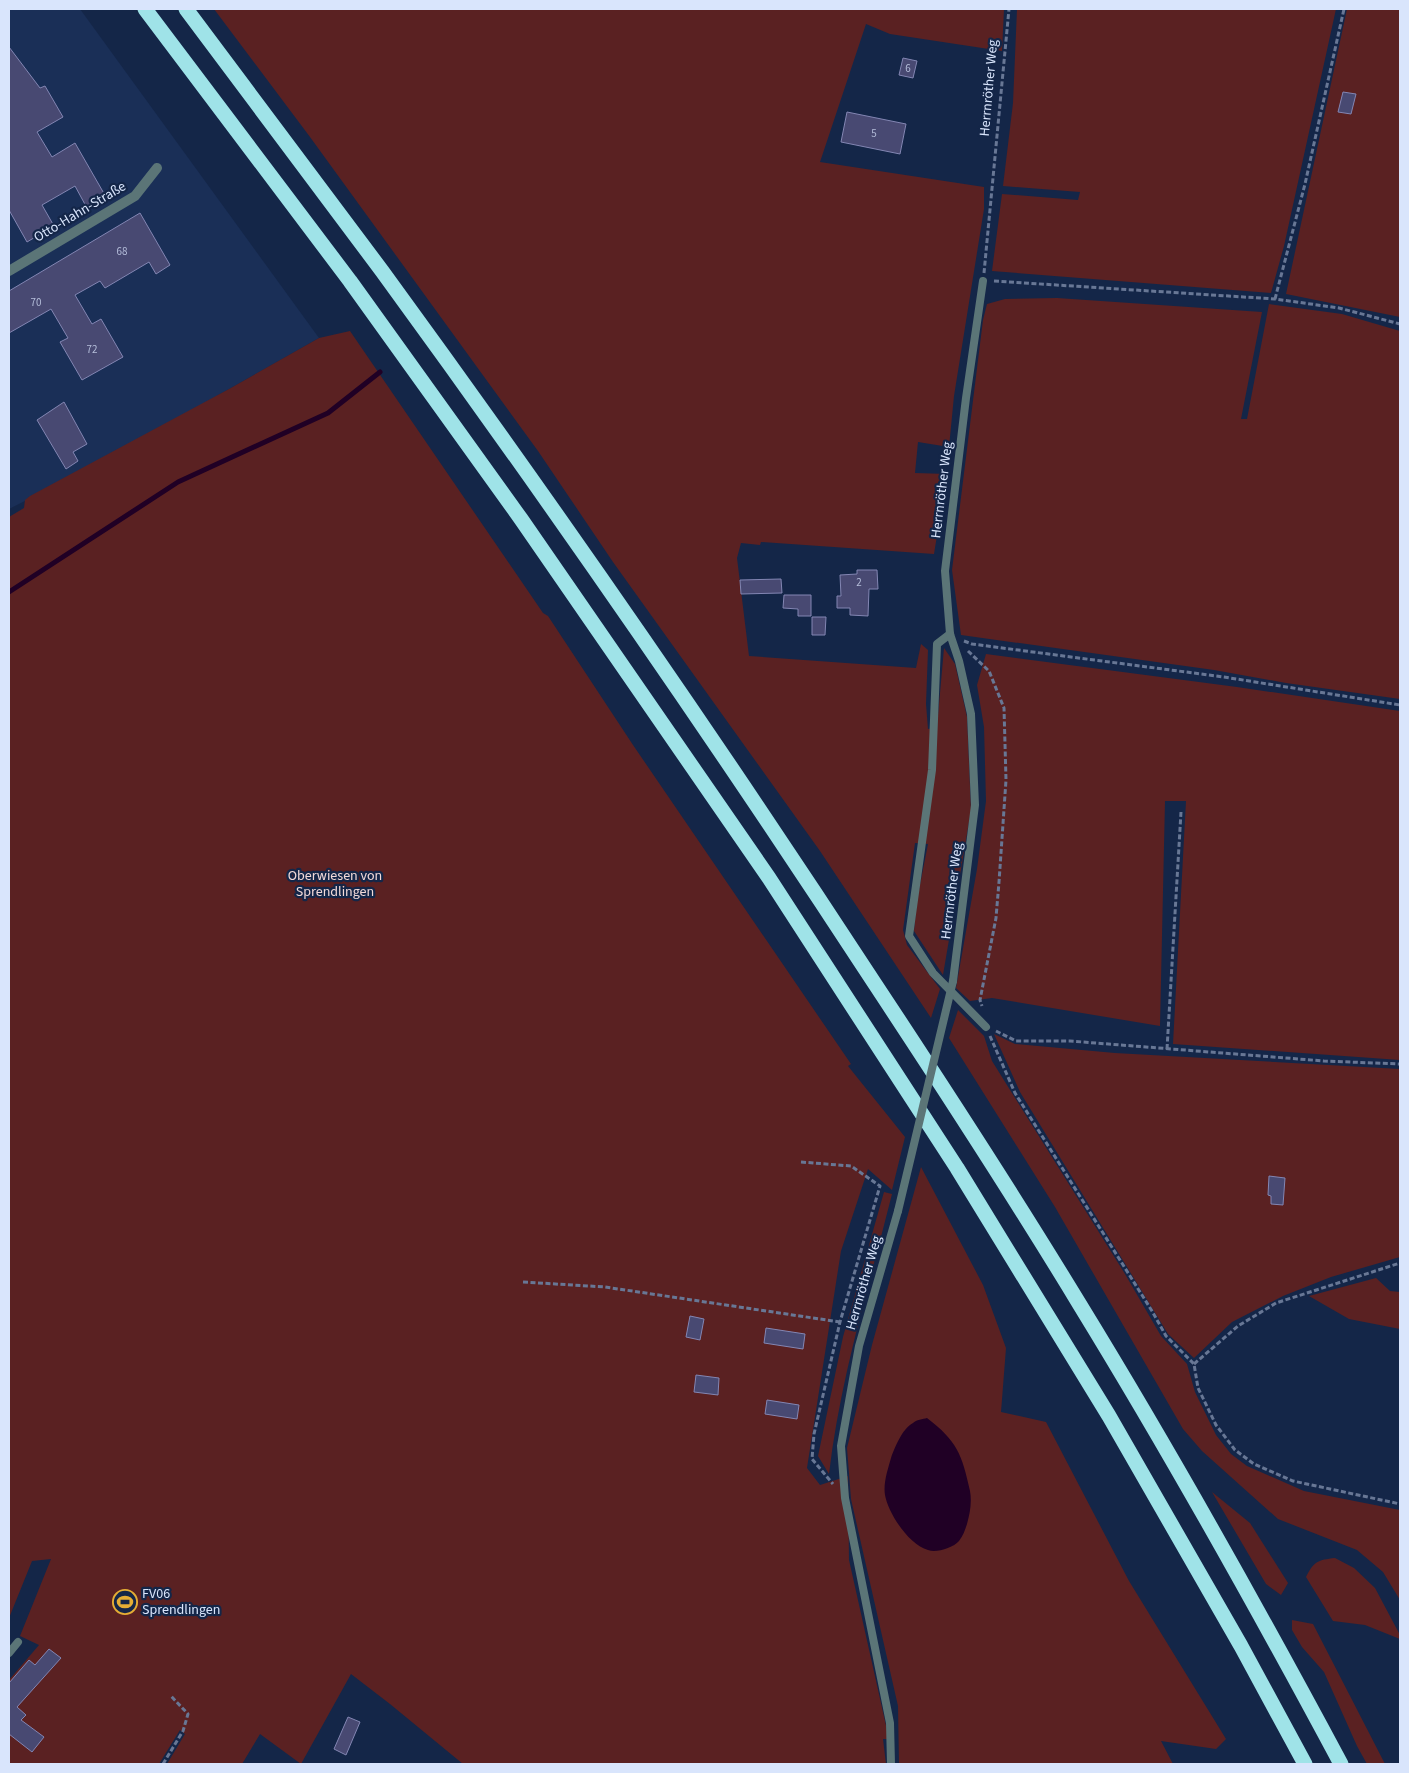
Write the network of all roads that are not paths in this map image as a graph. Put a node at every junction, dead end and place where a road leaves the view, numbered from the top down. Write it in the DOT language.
graph roads {
  1 [pos="145,9"];
  2 [pos="186,9"];
  3 [pos="157,168"];
  4 [pos="9,271"];
  5 [pos="983,280"];
  6 [pos="950,634"];
  7 [pos="986,1027"];
  8 [pos="18,1642"];
  9 [pos="9,1653"];
  10 [pos="891,1764"];
  11 [pos="1305,1764"];
  12 [pos="1341,1764"];
  1 -- 11 [label="highway"];
  2 -- 12 [label="highway"];
  3 -- 4 [label="street, Otto-Hahn-Straße"];
  5 -- 6 [label="lane, Herrnröther Weg"];
  6 -- 7 [label="lane"];
  6 -- 10 [label="lane, Herrnröther Weg, bridge"];
  8 -- 9 [label="lane"];
}
